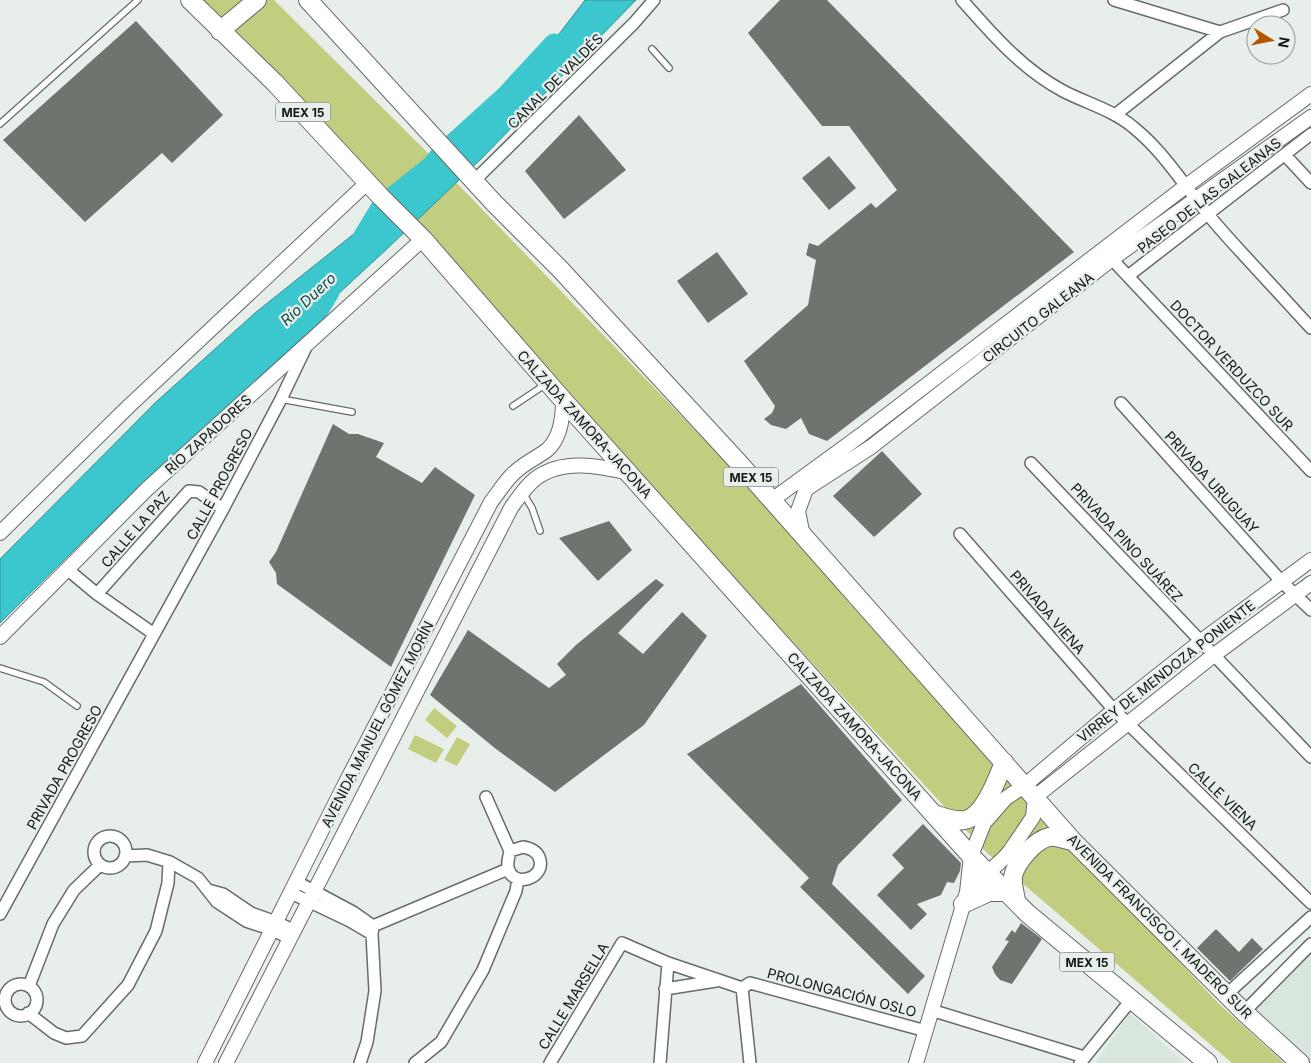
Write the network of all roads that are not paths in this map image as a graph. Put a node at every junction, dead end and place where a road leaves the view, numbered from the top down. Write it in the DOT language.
graph roads {
  1 [pos="138,0"];
  2 [pos="190,0"];
  3 [pos="257,0"];
  4 [pos="308,0"];
  5 [pos="654,0"];
  6 [pos="962,0"];
  7 [pos="1114,0"];
  8 [pos="1283,10"];
  9 [pos="220,31"];
  10 [pos="1220,32"];
  11 [pos="652,49"];
  12 [pos="669,68"];
  13 [pos="1311,94"];
  14 [pos="1115,115"];
  15 [pos="1311,117"];
  16 [pos="0,124"];
  17 [pos="1311,134"];
  18 [pos="1285,155"];
  19 [pos="472,179"];
  20 [pos="368,182"];
  21 [pos="1311,183"];
  22 [pos="1186,186"];
  23 [pos="1196,200"];
  24 [pos="1208,214"];
  25 [pos="419,236"];
  26 [pos="1107,255"];
  27 [pos="1129,277"];
  28 [pos="1311,328"];
  29 [pos="306,345"];
  30 [pos="548,382"];
  31 [pos="280,399"];
  32 [pos="563,400"];
  33 [pos="1120,403"];
  34 [pos="513,406"];
  35 [pos="352,412"];
  36 [pos="861,435"];
  37 [pos="871,447"];
  38 [pos="1031,463"];
  39 [pos="1311,471"];
  40 [pos="629,473"];
  41 [pos="522,492"];
  42 [pos="772,500"];
  43 [pos="223,509"];
  44 [pos="540,531"];
  45 [pos="0,533"];
  46 [pos="960,534"];
  47 [pos="803,536"];
  48 [pos="1311,560"];
  49 [pos="68,569"];
  50 [pos="1281,581"];
  51 [pos="1311,583"];
  52 [pos="97,594"];
  53 [pos="1296,594"];
  54 [pos="1311,610"];
  55 [pos="154,634"];
  56 [pos="0,637"];
  57 [pos="1200,642"];
  58 [pos="1214,655"];
  59 [pos="0,668"];
  60 [pos="77,706"];
  61 [pos="1114,710"];
  62 [pos="1128,723"];
  63 [pos="1311,756"];
  64 [pos="1004,762"];
  65 [pos="1029,792"];
  66 [pos="486,796"];
  67 [pos="934,814"];
  68 [pos="1073,841"];
  69 [pos="510,851"];
  70 [pos="125,856"];
  71 [pos="971,856"];
  72 [pos="169,862"];
  73 [pos="100,865"];
  74 [pos="508,869"];
  75 [pos="988,872"];
  76 [pos="518,879"];
  77 [pos="294,887"];
  78 [pos="1012,896"];
  79 [pos="312,897"];
  80 [pos="965,898"];
  81 [pos="1311,903"];
  82 [pos="0,914"];
  83 [pos="1311,917"];
  84 [pos="275,926"];
  85 [pos="372,930"];
  86 [pos="291,934"];
  87 [pos="622,943"];
  88 [pos="1311,944"];
  89 [pos="668,963"];
  90 [pos="718,980"];
  91 [pos="746,985"];
  92 [pos="29,986"];
  93 [pos="665,989"];
  94 [pos="1228,994"];
  95 [pos="1132,998"];
  96 [pos="931,1010"];
  97 [pos="1244,1012"];
  98 [pos="28,1013"];
  99 [pos="926,1031"];
  100 [pos="1082,1060"];
  101 [pos="205,1063"];
  102 [pos="226,1063"];
  103 [pos="360,1063"];
  104 [pos="415,1063"];
  105 [pos="550,1063"];
  106 [pos="660,1063"];
  107 [pos="750,1063"];
  108 [pos="916,1063"];
  109 [pos="1208,1063"];
  110 [pos="1300,1063"];
  1 -- 16 [label="lane"];
  2 -- 9 [label="main road, CALZADA ZAMORA-JACONA / MEX 15"];
  3 -- 9 [label="main road"];
  4 -- 19 [label="main road, MEX 15"];
  5 -- 19 [label="street, CANAL DE VALDÉS"];
  6 -- 14 [label="street"];
  7 -- 10 [label="street"];
  8 -- 10 [label="street"];
  9 -- 20 [label="main road, CALZADA ZAMORA-JACONA / MEX 15"];
  10 -- 14 [label="street"];
  11 -- 12 [label="lane"];
  13 -- 22 [label="street, CIRCUITO GALEANA"];
  14 -- 22 [label="street"];
  15 -- 23 [label="street, CIRCUITO GALEANA"];
  17 -- 18 [label="street, PASEO DE LAS GALEANAS"];
  18 -- 21 [label="street"];
  18 -- 24 [label="street, PASEO DE LAS GALEANAS"];
  19 -- 42 [label="main road, MEX 15"];
  20 -- 25 [label="main road, CALZADA ZAMORA-JACONA / MEX 15"];
  20 -- 45 [label="street"];
  22 -- 23 [label="street"];
  22 -- 26 [label="street, CIRCUITO GALEANA"];
  23 -- 24 [label="street"];
  23 -- 26 [label="street, CIRCUITO GALEANA"];
  24 -- 27 [label="street, PASEO DE LAS GALEANAS"];
  24 -- 28 [label="street"];
  25 -- 29 [label="street, RÍO ZAPADORES"];
  25 -- 30 [label="main road, CALZADA ZAMORA-JACONA / MEX 15"];
  26 -- 27 [label="street, DOCTOR VERDUZCO SUR"];
  26 -- 36 [label="street, CIRCUITO GALEANA"];
  26 -- 37 [label="street, CIRCUITO GALEANA"];
  27 -- 39 [label="street, DOCTOR VERDUZCO SUR"];
  29 -- 31 [label="street, CALLE PROGRESO"];
  29 -- 49 [label="street, RÍO ZAPADORES"];
  30 -- 32 [label="main road, CALZADA ZAMORA-JACONA / MEX 15"];
  30 -- 34 [label="lane"];
  31 -- 35 [label="lane"];
  31 -- 43 [label="street, CALLE PROGRESO"];
  32 -- 40 [label="main road, CALZADA ZAMORA-JACONA / MEX 15"];
  32 -- 77 [label="street, AVENIDA MANUEL GÓMEZ MORÍN"];
  33 -- 50 [label="street, PRIVADA URUGUAY"];
  36 -- 37 [label="street"];
  36 -- 42 [label="street, CIRCUITO GALEANA"];
  37 -- 47 [label="street, CIRCUITO GALEANA"];
  38 -- 57 [label="street, PRIVADA PINO SUÁREZ"];
  40 -- 41 [label="street, AVENIDA MANUEL GÓMEZ MORÍN"];
  40 -- 67 [label="main road, CALZADA ZAMORA-JACONA / MEX 15"];
  41 -- 44 [label="lane"];
  41 -- 79 [label="street, AVENIDA MANUEL GÓMEZ MORÍN"];
  42 -- 47 [label="main road, MEX 15"];
  43 -- 52 [label="street, CALLE LA PAZ"];
  43 -- 55 [label="street, CALLE PROGRESO"];
  46 -- 61 [label="street, PRIVADA VIENA"];
  47 -- 64 [label="main road, MEX 15"];
  48 -- 50 [label="street, VIRREY DE MENDOZA PONIENTE"];
  49 -- 52 [label="street"];
  49 -- 56 [label="street, RÍO ZAPADORES"];
  50 -- 53 [label="street, PRIVADA URUGUAY"];
  50 -- 57 [label="street, VIRREY DE MENDOZA PONIENTE"];
  51 -- 53 [label="street, VIRREY DE MENDOZA PONIENTE"];
  52 -- 55 [label="street"];
  53 -- 54 [label="street, PRIVADA URUGUAY"];
  53 -- 58 [label="street, VIRREY DE MENDOZA PONIENTE"];
  55 -- 82 [label="street, PRIVADA PROGRESO"];
  57 -- 58 [label="street, PRIVADA PINO SUÁREZ"];
  57 -- 61 [label="street, VIRREY DE MENDOZA PONIENTE"];
  58 -- 62 [label="street, VIRREY DE MENDOZA PONIENTE"];
  58 -- 63 [label="street, PRIVADA PINO SUÁREZ"];
  59 -- 60 [label="lane"];
  61 -- 62 [label="street, CALLE VIENA"];
  61 -- 65 [label="street, VIRREY DE MENDOZA PONIENTE"];
  62 -- 65 [label="street, VIRREY DE MENDOZA PONIENTE"];
  62 -- 81 [label="street, CALLE VIENA"];
  64 -- 65 [label="main road, MEX 15"];
  64 -- 67 [label="main road"];
  65 -- 68 [label="main road, AVENIDA FRANCISCO I. MADERO SUR / MEX 15"];
  65 -- 71 [label="street"];
  65 -- 75 [label="street"];
  66 -- 69 [label="street"];
  67 -- 71 [label="main road, CALZADA ZAMORA-JACONA / MEX 15"];
  68 -- 78 [label="main road"];
  68 -- 94 [label="main road, AVENIDA FRANCISCO I. MADERO SUR / MEX 15"];
  69 -- 74 [label="street"];
  69 -- 76 [label="street"];
  70 -- 72 [label="street"];
  70 -- 73 [label="street"];
  70 -- 73 [label="street"];
  71 -- 75 [label="main road, MEX 15"];
  71 -- 80 [label="street"];
  72 -- 84 [label="street"];
  72 -- 98 [label="street"];
  73 -- 92 [label="street"];
  74 -- 76 [label="street"];
  74 -- 85 [label="street"];
  75 -- 78 [label="main road, MEX 15"];
  75 -- 80 [label="street"];
  76 -- 104 [label="street"];
  77 -- 79 [label="street"];
  77 -- 84 [label="street, AVENIDA MANUEL GÓMEZ MORÍN"];
  78 -- 80 [label="main road"];
  78 -- 95 [label="main road, MEX 15"];
  79 -- 85 [label="street"];
  79 -- 86 [label="street, AVENIDA MANUEL GÓMEZ MORÍN"];
  80 -- 96 [label="street"];
  83 -- 94 [label="street"];
  84 -- 86 [label="street"];
  84 -- 101 [label="street, AVENIDA MANUEL GÓMEZ MORÍN"];
  85 -- 103 [label="street"];
  86 -- 102 [label="street, AVENIDA MANUEL GÓMEZ MORÍN"];
  87 -- 89 [label="street, PROLONGACIÓN OSLO"];
  87 -- 105 [label="street, CALLE MARSELLA"];
  88 -- 97 [label="street"];
  89 -- 90 [label="street, PROLONGACIÓN OSLO"];
  89 -- 93 [label="street"];
  90 -- 91 [label="street, PROLONGACIÓN OSLO"];
  90 -- 93 [label="street, PROLONGACIÓN OSLO"];
  91 -- 99 [label="street, PROLONGACIÓN OSLO"];
  91 -- 107 [label="street"];
  92 -- 98 [label="street"];
  92 -- 98 [label="street"];
  93 -- 106 [label="street"];
  94 -- 97 [label="main road, AVENIDA FRANCISCO I. MADERO SUR / MEX 15"];
  95 -- 100 [label="street"];
  95 -- 109 [label="main road, MEX 15"];
  96 -- 99 [label="street"];
  96 -- 100 [label="street, PROLONGACIÓN OSLO"];
  97 -- 110 [label="main road, AVENIDA FRANCISCO I. MADERO SUR / MEX 15"];
  99 -- 108 [label="street"];
}
